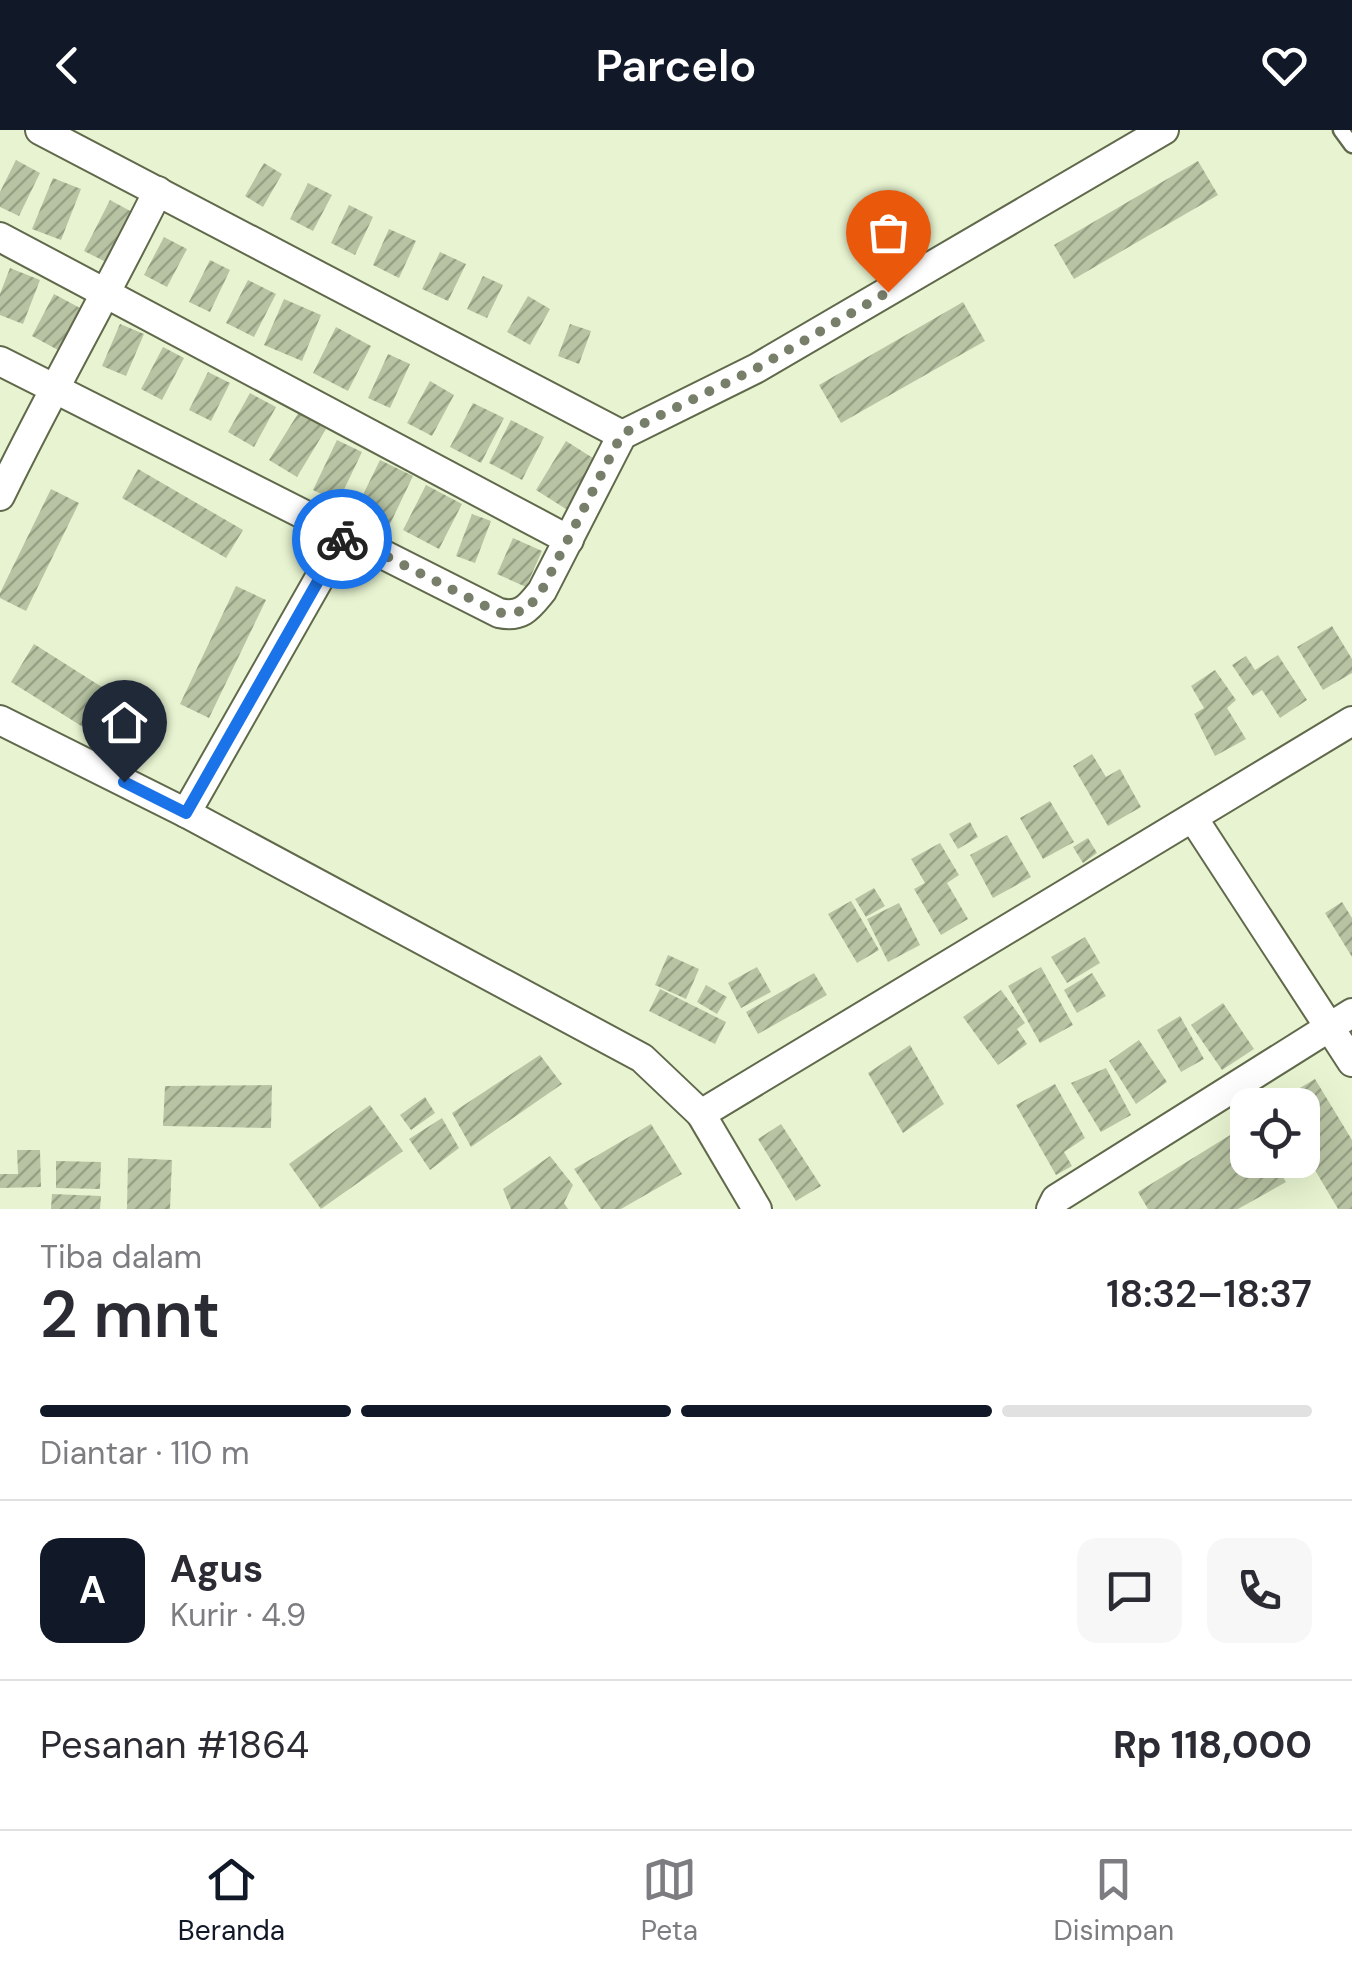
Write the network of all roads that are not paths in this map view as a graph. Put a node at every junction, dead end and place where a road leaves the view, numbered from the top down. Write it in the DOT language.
graph roads {
  1 [pos="40,130"];
  2 [pos="1164,130"];
  3 [pos="1342,130"];
  4 [pos="1352,145"];
  5 [pos="158,191"];
  6 [pos="0,237"];
  7 [pos="108,291"];
  8 [pos="0,361"];
  9 [pos="52,388"];
  10 [pos="622,434"];
  11 [pos="0,496"];
  12 [pos="344,535"];
  13 [pos="569,540"];
  14 [pos="0,720"];
  15 [pos="1352,721"];
  16 [pos="186,813"];
  17 [pos="1193,818"];
  18 [pos="1341,1020"];
  19 [pos="1352,1062"];
  20 [pos="701,1114"];
  21 [pos="757,1209"];
  22 [pos="1050,1209"];
  1 -- 5 [label="street"];
  2 -- 10 [label="street"];
  3 -- 4 [label="lane"];
  5 -- 7 [label="street"];
  5 -- 10 [label="street"];
  6 -- 7 [label="street"];
  7 -- 9 [label="street"];
  7 -- 13 [label="street"];
  8 -- 9 [label="street"];
  9 -- 11 [label="street"];
  9 -- 12 [label="street"];
  10 -- 13 [label="street"];
  12 -- 13 [label="street"];
  12 -- 16 [label="street"];
  14 -- 16 [label="street"];
  15 -- 17 [label="street"];
  16 -- 20 [label="street"];
  17 -- 18 [label="street"];
  17 -- 20 [label="street"];
  18 -- 19 [label="street"];
  18 -- 22 [label="street"];
  20 -- 21 [label="street"];
}
